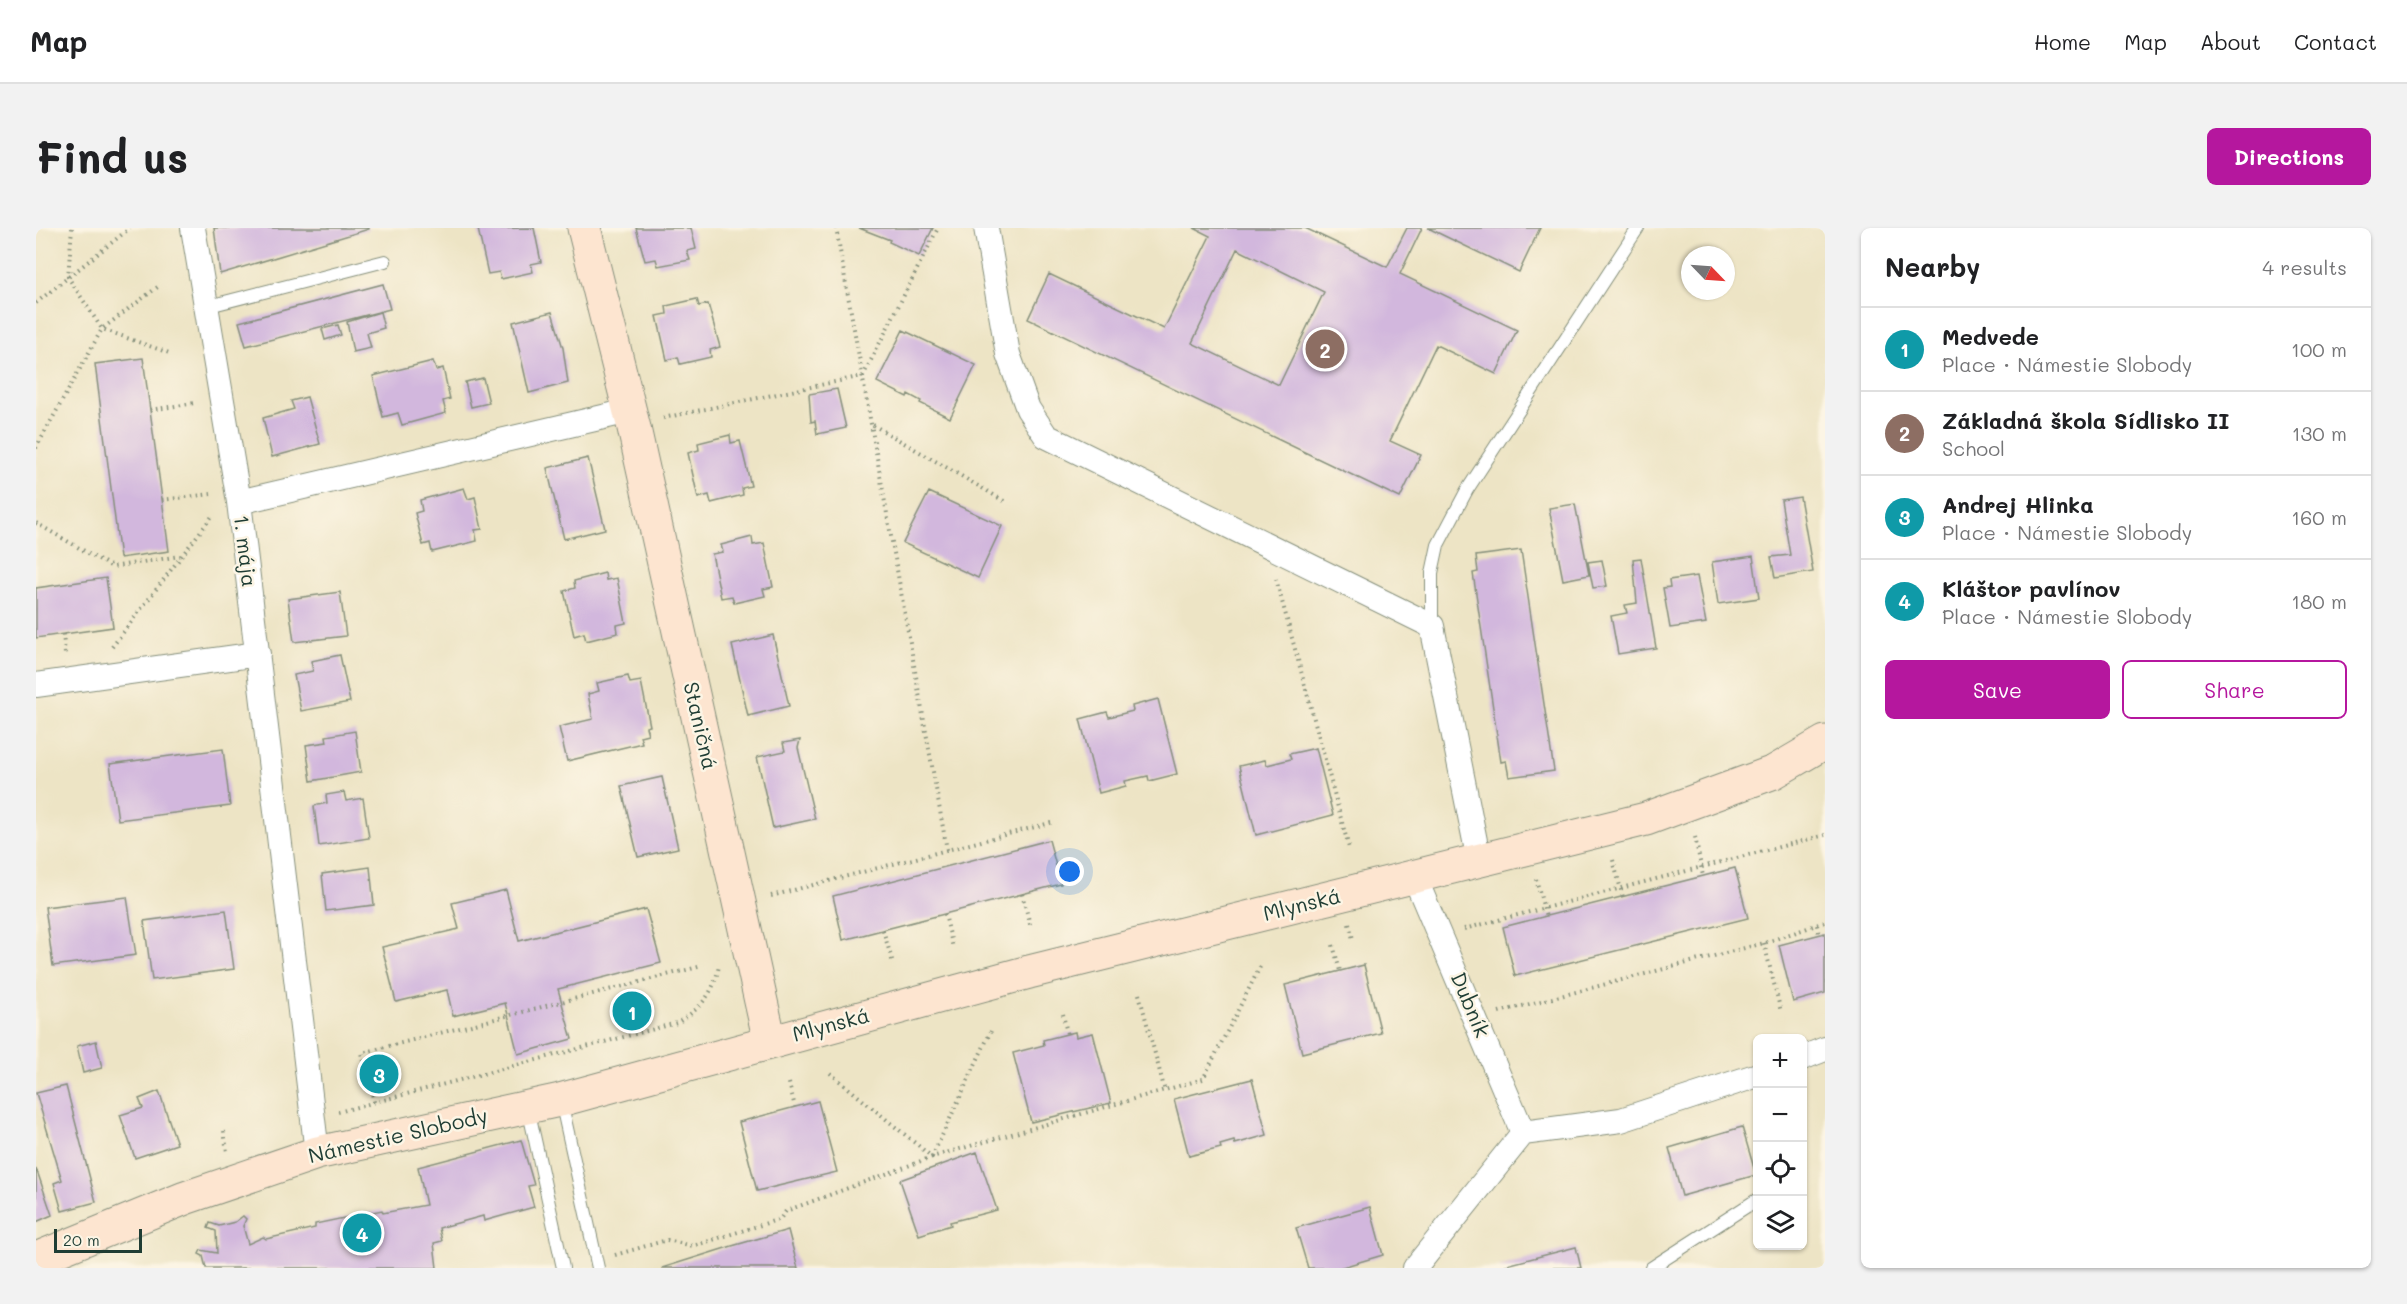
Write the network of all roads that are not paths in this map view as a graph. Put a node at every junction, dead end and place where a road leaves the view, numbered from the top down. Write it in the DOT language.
graph roads {
  1 [pos="193,228"];
  2 [pos="584,228"];
  3 [pos="986,228"];
  4 [pos="1638,228"];
  5 [pos="385,261"];
  6 [pos="205,307"];
  7 [pos="644,415"];
  8 [pos="228,506"];
  9 [pos="1432,626"];
  10 [pos="258,654"];
  11 [pos="36,684"];
  12 [pos="1825,742"];
  13 [pos="1479,861"];
  14 [pos="1415,878"];
  15 [pos="770,1042"];
  16 [pos="1825,1049"];
  17 [pos="1807,1056"];
  18 [pos="1753,1077"];
  19 [pos="560,1100"];
  20 [pos="527,1107"];
  21 [pos="1523,1133"];
  22 [pos="317,1153"];
  23 [pos="1753,1202"];
  24 [pos="36,1259"];
  25 [pos="598,1264"];
  26 [pos="562,1268"];
  27 [pos="1415,1268"];
  28 [pos="1651,1268"];
  1 -- 6 [label="street, 1. mája"];
  2 -- 7 [label="street, Staničná"];
  3 -- 9 [label="street"];
  4 -- 9 [label="lane"];
  5 -- 6 [label="lane"];
  6 -- 8 [label="street, 1. mája"];
  7 -- 8 [label="street"];
  7 -- 15 [label="street, Staničná"];
  8 -- 10 [label="street, 1. mája"];
  9 -- 13 [label="street"];
  10 -- 11 [label="street"];
  10 -- 22 [label="street, 1. mája"];
  12 -- 13 [label="street, Mlynská"];
  13 -- 14 [label="street, Mlynská"];
  14 -- 15 [label="street, Mlynská"];
  14 -- 21 [label="street, Dubník"];
  15 -- 19 [label="street, Námestie Slobody"];
  16 -- 17 [label="street"];
  18 -- 21 [label="street"];
  19 -- 20 [label="street, Námestie Slobody"];
  19 -- 25 [label="lane"];
  20 -- 22 [label="street, Námestie Slobody"];
  20 -- 26 [label="lane"];
  21 -- 27 [label="street"];
  22 -- 24 [label="street, Námestie Slobody"];
  23 -- 28 [label="lane"];
}
